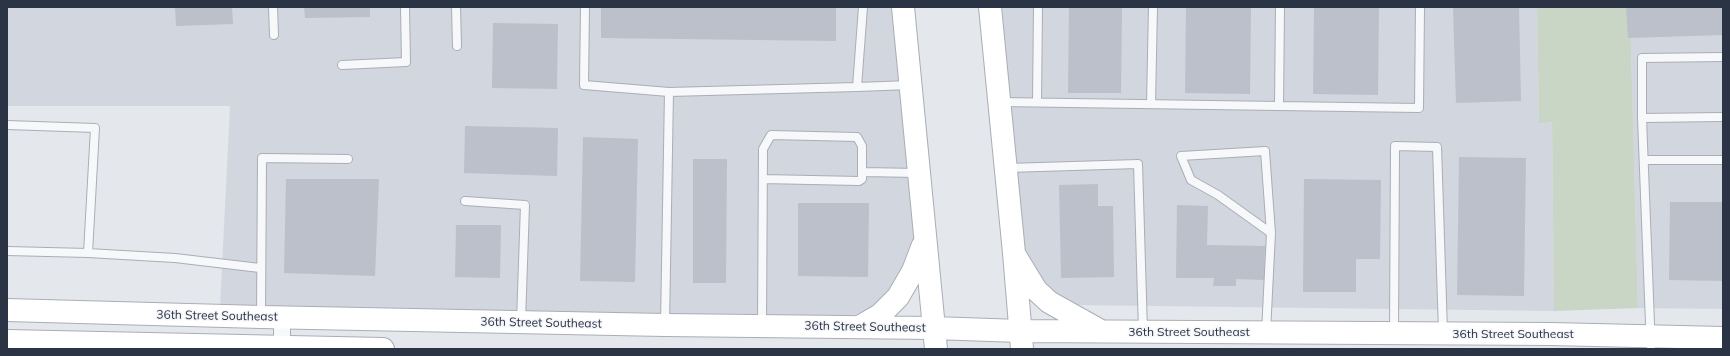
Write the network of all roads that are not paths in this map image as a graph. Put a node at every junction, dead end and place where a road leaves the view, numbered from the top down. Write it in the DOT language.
graph roads {
  1 [pos="273,7"];
  2 [pos="405,7"];
  3 [pos="456,7"];
  4 [pos="585,7"];
  5 [pos="863,7"];
  6 [pos="903,7"];
  7 [pos="990,7"];
  8 [pos="1038,7"];
  9 [pos="1152,7"];
  10 [pos="1280,7"];
  11 [pos="1420,7"];
  12 [pos="274,35"];
  13 [pos="457,46"];
  14 [pos="1723,57"];
  15 [pos="342,65"];
  16 [pos="910,85"];
  17 [pos="857,87"];
  18 [pos="669,92"];
  19 [pos="1000,102"];
  20 [pos="1037,102"];
  21 [pos="1151,104"];
  22 [pos="1279,106"];
  23 [pos="1642,118"];
  24 [pos="1723,118"];
  25 [pos="7,125"];
  26 [pos="348,159"];
  27 [pos="1644,160"];
  28 [pos="1723,160"];
  29 [pos="1006,168"];
  30 [pos="862,172"];
  31 [pos="918,173"];
  32 [pos="763,179"];
  33 [pos="465,201"];
  34 [pos="1271,233"];
  35 [pos="925,240"];
  36 [pos="7,251"];
  37 [pos="88,253"];
  38 [pos="1014,253"];
  39 [pos="260,268"];
  40 [pos="7,310"];
  41 [pos="261,317"];
  42 [pos="282,317"];
  43 [pos="521,322"];
  44 [pos="665,325"];
  45 [pos="762,326"];
  46 [pos="859,327"];
  47 [pos="1102,332"];
  48 [pos="1143,332"];
  49 [pos="1266,332"];
  50 [pos="1394,333"];
  51 [pos="1443,334"];
  52 [pos="1723,338"];
  53 [pos="934,339"];
  54 [pos="1021,340"];
  55 [pos="7,341"];
  56 [pos="1651,343"];
  57 [pos="144,347"];
  58 [pos="282,348"];
  59 [pos="383,349"];
  1 -- 12 [label="lane"];
  2 -- 15 [label="lane"];
  3 -- 13 [label="lane"];
  4 -- 18 [label="lane"];
  5 -- 17 [label="lane"];
  6 -- 16 [label="street"];
  7 -- 19 [label="street"];
  8 -- 20 [label="lane"];
  9 -- 21 [label="lane"];
  10 -- 22 [label="lane"];
  11 -- 22 [label="lane"];
  14 -- 23 [label="lane"];
  16 -- 17 [label="lane"];
  16 -- 31 [label="street"];
  17 -- 18 [label="lane"];
  18 -- 44 [label="lane"];
  19 -- 20 [label="lane"];
  19 -- 29 [label="street"];
  20 -- 21 [label="lane"];
  21 -- 22 [label="lane"];
  23 -- 24 [label="lane"];
  23 -- 27 [label="lane"];
  25 -- 37 [label="lane"];
  26 -- 39 [label="lane"];
  27 -- 28 [label="lane"];
  27 -- 56 [label="lane"];
  29 -- 38 [label="street"];
  29 -- 48 [label="lane"];
  30 -- 31 [label="lane"];
  30 -- 32 [label="lane"];
  30 -- 32 [label="lane"];
  31 -- 35 [label="street"];
  32 -- 45 [label="lane"];
  33 -- 43 [label="lane"];
  34 -- 34 [label="lane"];
  34 -- 49 [label="lane"];
  35 -- 46 [label="street"];
  35 -- 53 [label="street"];
  36 -- 37 [label="lane"];
  37 -- 39 [label="lane"];
  38 -- 47 [label="street"];
  38 -- 54 [label="street"];
  39 -- 41 [label="lane"];
  40 -- 41 [label="street, 36th Street Southeast"];
  41 -- 42 [label="street, 36th Street Southeast"];
  42 -- 43 [label="street, 36th Street Southeast"];
  42 -- 58 [label="street"];
  43 -- 44 [label="street, 36th Street Southeast"];
  44 -- 45 [label="street, 36th Street Southeast"];
  45 -- 46 [label="street, 36th Street Southeast"];
  46 -- 53 [label="street, 36th Street Southeast"];
  47 -- 48 [label="street, 36th Street Southeast"];
  47 -- 54 [label="street, 36th Street Southeast"];
  48 -- 49 [label="street, 36th Street Southeast"];
  49 -- 50 [label="street, 36th Street Southeast"];
  50 -- 51 [label="street, 36th Street Southeast"];
  50 -- 51 [label="lane"];
  51 -- 56 [label="street, 36th Street Southeast"];
  52 -- 56 [label="street, 36th Street Southeast"];
  53 -- 54 [label="street, 36th Street Southeast"];
  55 -- 57 [label="street"];
  57 -- 58 [label="street"];
  58 -- 59 [label="street"];
}
